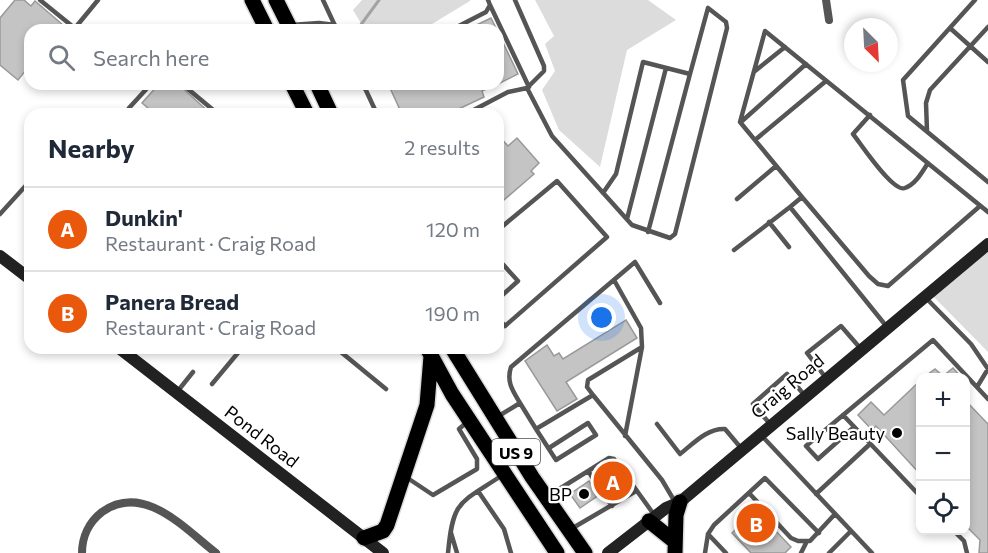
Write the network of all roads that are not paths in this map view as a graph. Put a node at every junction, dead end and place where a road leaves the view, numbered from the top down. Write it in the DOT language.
graph roads {
  1 [pos="39,0"];
  2 [pos="98,0"];
  3 [pos="252,0"];
  4 [pos="276,0"];
  5 [pos="323,0"];
  6 [pos="515,0"];
  7 [pos="826,0"];
  8 [pos="975,0"];
  9 [pos="489,3"];
  10 [pos="829,20"];
  11 [pos="70,24"];
  12 [pos="80,24"];
  13 [pos="264,24"];
  14 [pos="288,24"];
  15 [pos="334,24"];
  16 [pos="463,24"];
  17 [pos="499,24"];
  18 [pos="988,27"];
  19 [pos="950,28"];
  20 [pos="504,36"];
  21 [pos="971,46"];
  22 [pos="785,47"];
  23 [pos="988,62"];
  24 [pos="806,64"];
  25 [pos="666,68"];
  26 [pos="755,71"];
  27 [pos="690,74"];
  28 [pos="826,81"];
  29 [pos="528,88"];
  30 [pos="146,90"];
  31 [pos="189,90"];
  32 [pos="295,90"];
  33 [pos="320,90"];
  34 [pos="365,90"];
  35 [pos="129,108"];
  36 [pos="211,108"];
  37 [pos="304,108"];
  38 [pos="328,108"];
  39 [pos="374,108"];
  40 [pos="477,108"];
  41 [pos="870,116"];
  42 [pos="740,122"];
  43 [pos="927,131"];
  44 [pos="755,140"];
  45 [pos="928,163"];
  46 [pos="776,166"];
  47 [pos="988,182"];
  48 [pos="24,188"];
  49 [pos="603,193"];
  50 [pos="802,197"];
  51 [pos="737,199"];
  52 [pos="980,206"];
  53 [pos="790,207"];
  54 [pos="988,212"];
  55 [pos="0,214"];
  56 [pos="627,219"];
  57 [pos="769,222"];
  58 [pos="504,225"];
  59 [pos="648,232"];
  60 [pos="988,244"];
  61 [pos="789,247"];
  62 [pos="734,250"];
  63 [pos="0,256"];
  64 [pos="504,266"];
  65 [pos="24,274"];
  66 [pos="614,280"];
  67 [pos="504,294"];
  68 [pos="924,296"];
  69 [pos="660,303"];
  70 [pos="504,325"];
  71 [pos="887,327"];
  72 [pos="642,347"];
  73 [pos="861,349"];
  74 [pos="128,354"];
  75 [pos="237,354"];
  76 [pos="343,354"];
  77 [pos="429,354"];
  78 [pos="430,354"];
  79 [pos="456,354"];
  80 [pos="988,369"];
  81 [pos="193,372"];
  82 [pos="826,378"];
  83 [pos="212,384"];
  84 [pos="976,387"];
  85 [pos="386,389"];
  86 [pos="177,392"];
  87 [pos="593,395"];
  88 [pos="805,396"];
  89 [pos="988,399"];
  90 [pos="520,403"];
  91 [pos="843,415"];
  92 [pos="495,419"];
  93 [pos="657,424"];
  94 [pos="770,424"];
  95 [pos="854,427"];
  96 [pos="536,429"];
  97 [pos="759,433"];
  98 [pos="625,436"];
  99 [pos="870,444"];
  100 [pos="549,448"];
  101 [pos="741,448"];
  102 [pos="483,455"];
  103 [pos="588,471"];
  104 [pos="504,474"];
  105 [pos="404,476"];
  106 [pos="478,491"];
  107 [pos="636,491"];
  108 [pos="916,491"];
  109 [pos="749,493"];
  110 [pos="816,494"];
  111 [pos="546,497"];
  112 [pos="678,503"];
  113 [pos="612,506"];
  114 [pos="835,514"];
  115 [pos="652,519"];
  116 [pos="450,531"];
  117 [pos="569,531"];
  118 [pos="851,531"];
  119 [pos="819,533"];
  120 [pos="708,534"];
  121 [pos="957,535"];
  122 [pos="364,538"];
  123 [pos="806,543"];
  124 [pos="674,547"];
  125 [pos="82,553"];
  126 [pos="216,553"];
  127 [pos="383,553"];
  128 [pos="448,553"];
  129 [pos="456,553"];
  130 [pos="511,553"];
  131 [pos="557,553"];
  132 [pos="585,553"];
  133 [pos="608,553"];
  134 [pos="705,553"];
  135 [pos="726,553"];
  136 [pos="801,553"];
  137 [pos="829,553"];
  138 [pos="872,553"];
  139 [pos="967,553"];
  1 -- 11 [label="lane"];
  2 -- 12 [label="lane"];
  3 -- 13 [label="highway"];
  4 -- 14 [label="highway"];
  5 -- 15 [label="lane"];
  6 -- 29 [label="lane"];
  7 -- 10 [label="street"];
  8 -- 19 [label="lane"];
  9 -- 16 [label="lane"];
  9 -- 17 [label="lane"];
  18 -- 21 [label="lane"];
  19 -- 21 [label="lane"];
  19 -- 43 [label="lane"];
  20 -- 29 [label="lane"];
  21 -- 23 [label="lane"];
  21 -- 43 [label="lane"];
  22 -- 24 [label="lane"];
  22 -- 26 [label="lane"];
  22 -- 26 [label="lane"];
  24 -- 28 [label="lane"];
  24 -- 42 [label="lane"];
  25 -- 27 [label="lane"];
  25 -- 49 [label="lane"];
  25 -- 56 [label="lane"];
  26 -- 42 [label="lane"];
  27 -- 59 [label="lane"];
  27 -- 59 [label="lane"];
  28 -- 41 [label="lane"];
  28 -- 44 [label="lane"];
  29 -- 40 [label="lane"];
  29 -- 49 [label="lane"];
  30 -- 35 [label="lane"];
  31 -- 36 [label="lane"];
  32 -- 37 [label="highway"];
  33 -- 38 [label="highway"];
  34 -- 39 [label="lane"];
  41 -- 45 [label="lane"];
  41 -- 45 [label="lane"];
  42 -- 44 [label="lane"];
  43 -- 47 [label="lane"];
  44 -- 46 [label="lane"];
  45 -- 52 [label="lane"];
  46 -- 50 [label="lane"];
  46 -- 51 [label="lane"];
  48 -- 55 [label="lane"];
  49 -- 56 [label="lane"];
  50 -- 52 [label="lane"];
  50 -- 53 [label="lane"];
  52 -- 54 [label="lane"];
  53 -- 57 [label="lane"];
  53 -- 71 [label="lane"];
  56 -- 59 [label="lane"];
  57 -- 61 [label="lane"];
  57 -- 62 [label="lane"];
  58 -- 70 [label="lane"];
  60 -- 68 [label="main road, Craig Road"];
  63 -- 65 [label="main road"];
  64 -- 67 [label="lane"];
  66 -- 69 [label="lane"];
  66 -- 72 [label="lane"];
  66 -- 90 [label="lane"];
  68 -- 71 [label="main road, Craig Road"];
  68 -- 80 [label="lane"];
  71 -- 73 [label="main road, Craig Road"];
  72 -- 87 [label="lane"];
  72 -- 98 [label="lane"];
  73 -- 82 [label="main road, Craig Road"];
  73 -- 82 [label="lane"];
  74 -- 86 [label="main road, Pond Road"];
  75 -- 83 [label="lane"];
  76 -- 85 [label="lane"];
  77 -- 105 [label="highway"];
  78 -- 102 [label="highway, US 9"];
  79 -- 92 [label="highway, US 9"];
  80 -- 84 [label="lane"];
  81 -- 86 [label="lane"];
  82 -- 88 [label="main road, Craig Road"];
  84 -- 89 [label="lane"];
  84 -- 91 [label="lane"];
  86 -- 122 [label="main road, Pond Road"];
  87 -- 96 [label="lane"];
  87 -- 98 [label="lane"];
  88 -- 94 [label="main road, Craig Road"];
  88 -- 94 [label="lane"];
  90 -- 92 [label="lane"];
  90 -- 96 [label="lane"];
  91 -- 95 [label="lane"];
  91 -- 95 [label="lane"];
  92 -- 111 [label="highway, US 9"];
  93 -- 101 [label="lane"];
  94 -- 97 [label="main road, Craig Road"];
  95 -- 99 [label="lane"];
  96 -- 100 [label="lane"];
  97 -- 101 [label="main road, Craig Road"];
  97 -- 110 [label="lane"];
  98 -- 112 [label="lane"];
  99 -- 108 [label="lane"];
  99 -- 110 [label="lane"];
  100 -- 100 [label="lane"];
  101 -- 112 [label="main road, Craig Road"];
  102 -- 104 [label="highway, US 9"];
  102 -- 105 [label="lane"];
  103 -- 107 [label="lane"];
  103 -- 111 [label="lane"];
  103 -- 113 [label="lane"];
  104 -- 106 [label="lane"];
  104 -- 131 [label="highway, US 9"];
  105 -- 122 [label="highway"];
  106 -- 116 [label="lane"];
  106 -- 130 [label="lane"];
  107 -- 113 [label="lane"];
  107 -- 115 [label="lane"];
  109 -- 119 [label="lane"];
  109 -- 120 [label="lane"];
  109 -- 123 [label="lane"];
  110 -- 114 [label="lane"];
  111 -- 117 [label="highway, US 9"];
  112 -- 115 [label="main road, Craig Road"];
  112 -- 124 [label="highway"];
  113 -- 117 [label="lane"];
  114 -- 118 [label="lane"];
  114 -- 119 [label="lane"];
  115 -- 124 [label="highway"];
  115 -- 133 [label="main road, Craig Road"];
  116 -- 128 [label="lane"];
  116 -- 129 [label="lane"];
  117 -- 132 [label="highway, US 9"];
  118 -- 137 [label="lane"];
  118 -- 138 [label="lane"];
  119 -- 123 [label="lane"];
  120 -- 134 [label="lane"];
  120 -- 135 [label="lane"];
  121 -- 139 [label="lane"];
  122 -- 127 [label="main road, Pond Road"];
  123 -- 136 [label="lane"];
  125 -- 126 [label="street"];
}
